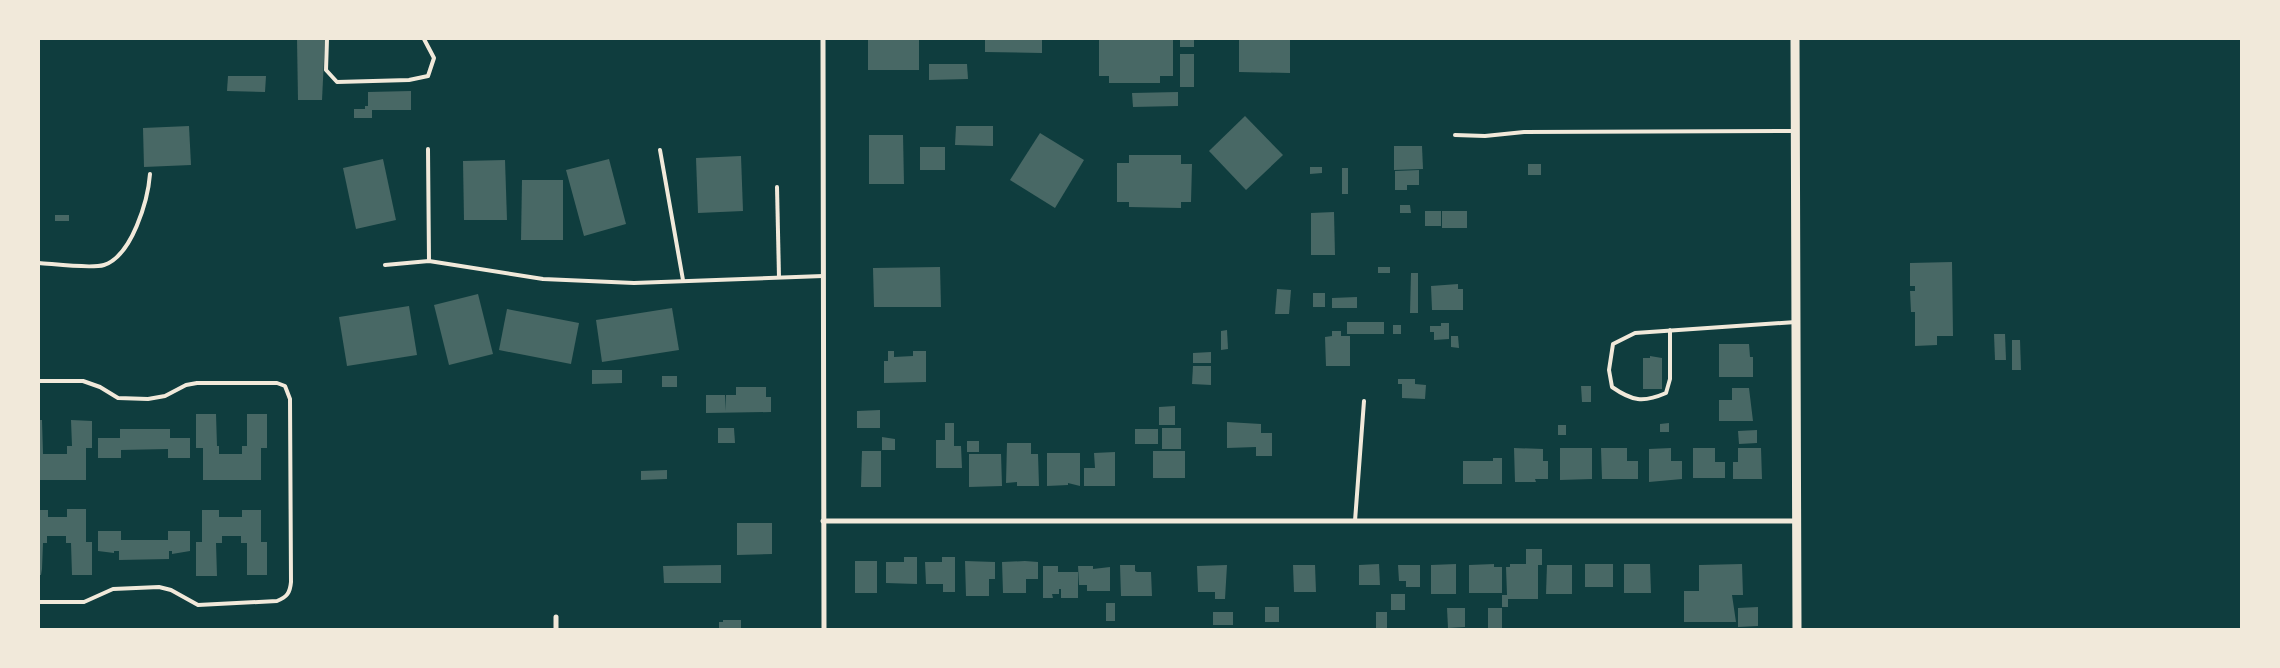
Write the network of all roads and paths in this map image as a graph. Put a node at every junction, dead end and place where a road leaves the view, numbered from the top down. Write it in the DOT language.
graph roads {
  1 [pos="327,39"];
  2 [pos="424,39"];
  3 [pos="823,39"];
  4 [pos="1795,39"];
  5 [pos="1795,131"];
  6 [pos="1455,135"];
  7 [pos="428,149"];
  8 [pos="660,150"];
  9 [pos="150,174"];
  10 [pos="777,187"];
  11 [pos="429,261"];
  12 [pos="39,263"];
  13 [pos="385,265"];
  14 [pos="823,276"];
  15 [pos="779,277"];
  16 [pos="683,280"];
  17 [pos="1796,322"];
  18 [pos="1670,330"];
  19 [pos="39,381"];
  20 [pos="1364,401"];
  21 [pos="824,521"];
  22 [pos="1355,521"];
  23 [pos="1797,521"];
  24 [pos="39,602"];
  25 [pos="556,617"];
  26 [pos="556,629"];
  27 [pos="824,629"];
  28 [pos="1797,629"];
  1 -- 2 [label="lane"];
  3 -- 14 [label="street"];
  4 -- 5 [label="street"];
  5 -- 6 [label="lane"];
  5 -- 17 [label="street"];
  7 -- 11 [label="lane"];
  8 -- 16 [label="lane"];
  9 -- 12 [label="lane"];
  10 -- 15 [label="lane"];
  11 -- 13 [label="lane"];
  11 -- 16 [label="lane"];
  14 -- 15 [label="lane"];
  14 -- 21 [label="street"];
  15 -- 16 [label="lane"];
  17 -- 18 [label="lane"];
  17 -- 23 [label="street"];
  18 -- 18 [label="lane"];
  19 -- 24 [label="lane"];
  20 -- 22 [label="lane"];
  21 -- 22 [label="street"];
  21 -- 27 [label="street"];
  22 -- 23 [label="street"];
  23 -- 28 [label="street"];
  25 -- 26 [label="street"];
}
